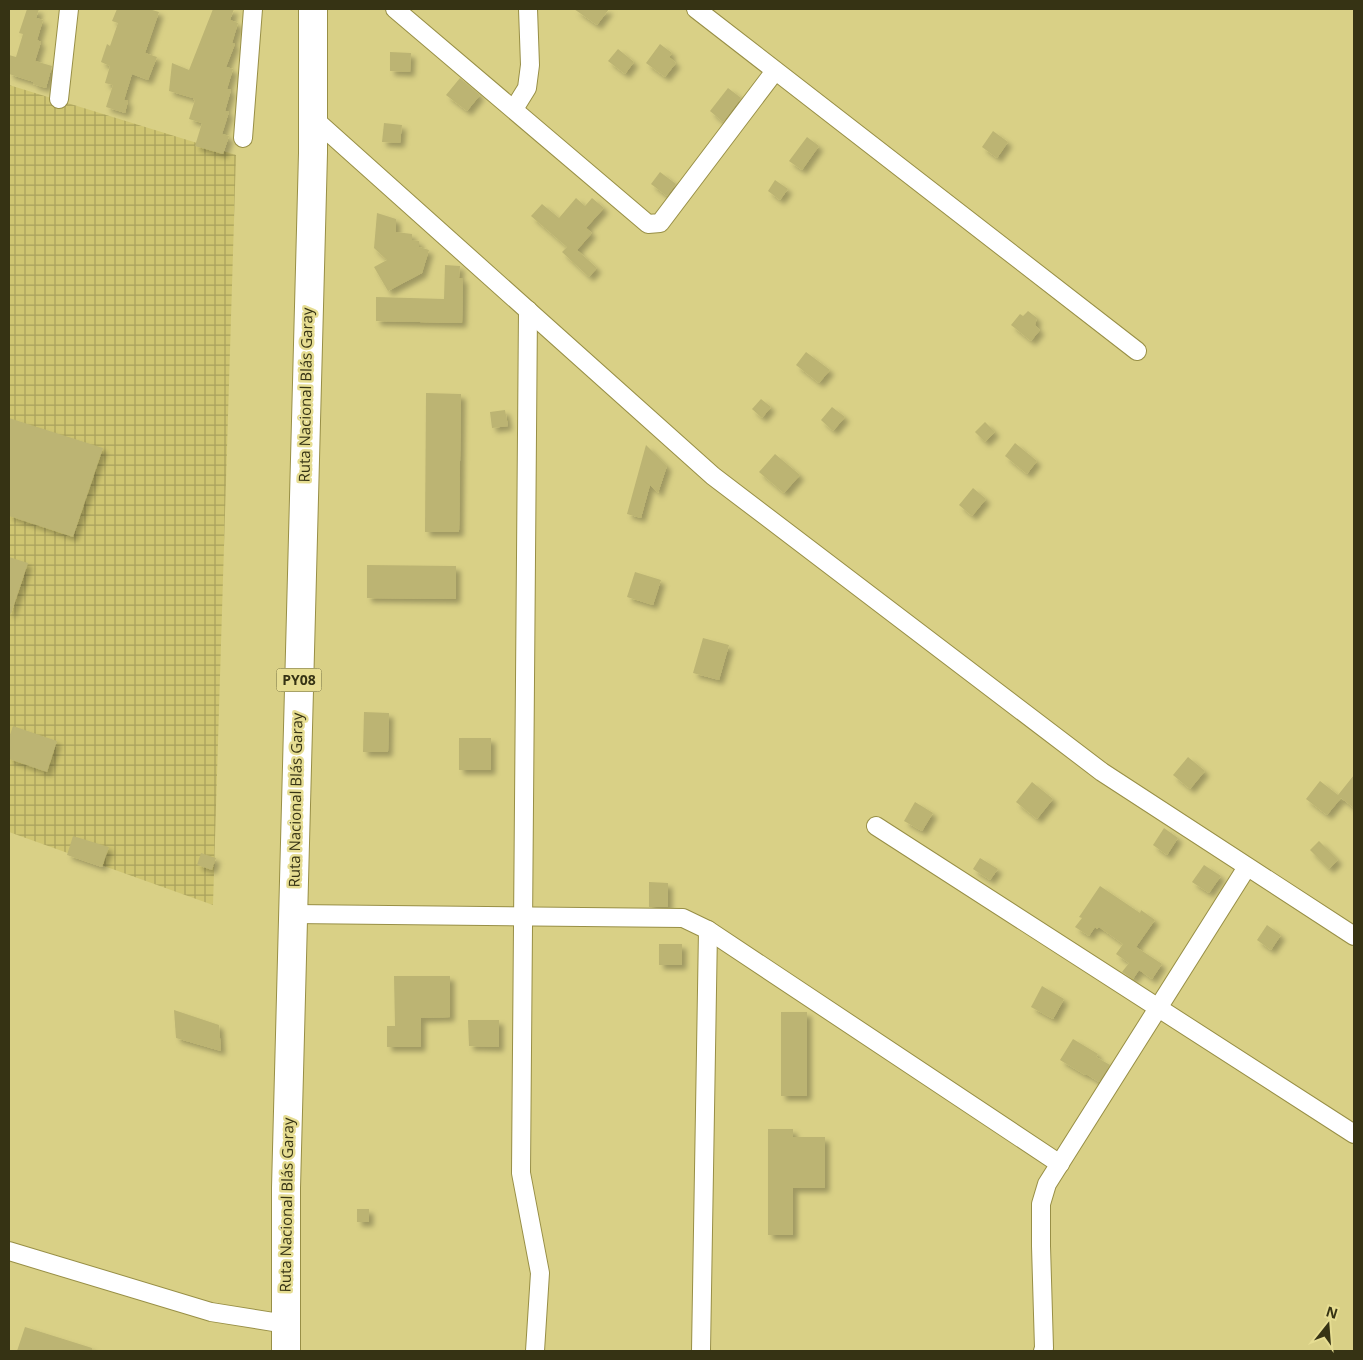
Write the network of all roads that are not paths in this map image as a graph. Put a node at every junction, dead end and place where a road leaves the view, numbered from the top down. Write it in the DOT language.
graph roads {
  1 [pos="68,9"];
  2 [pos="254,9"];
  3 [pos="313,9"];
  4 [pos="395,9"];
  5 [pos="528,9"];
  6 [pos="696,9"];
  7 [pos="775,70"];
  8 [pos="60,99"];
  9 [pos="514,109"];
  10 [pos="313,118"];
  11 [pos="243,138"];
  12 [pos="528,310"];
  13 [pos="1137,351"];
  14 [pos="876,826"];
  15 [pos="1248,867"];
  16 [pos="293,914"];
  17 [pos="524,916"];
  18 [pos="708,930"];
  19 [pos="1354,936"];
  20 [pos="1158,1008"];
  21 [pos="1354,1134"];
  22 [pos="1060,1164"];
  23 [pos="9,1251"];
  24 [pos="286,1324"];
  25 [pos="286,1351"];
  26 [pos="535,1351"];
  27 [pos="701,1351"];
  28 [pos="1043,1351"];
  1 -- 8 [label="street"];
  2 -- 11 [label="street"];
  3 -- 10 [label="highway, Ruta Nacional Blás Garay / PY08"];
  4 -- 9 [label="street"];
  5 -- 9 [label="street"];
  6 -- 7 [label="street"];
  7 -- 9 [label="street"];
  7 -- 13 [label="street"];
  10 -- 12 [label="street"];
  10 -- 16 [label="highway, Ruta Nacional Blás Garay / PY08"];
  12 -- 15 [label="street"];
  12 -- 17 [label="street"];
  14 -- 20 [label="street"];
  15 -- 19 [label="street"];
  15 -- 20 [label="street"];
  16 -- 17 [label="street"];
  16 -- 24 [label="highway, Ruta Nacional Blás Garay / PY08"];
  17 -- 18 [label="street"];
  17 -- 26 [label="street"];
  18 -- 22 [label="street"];
  18 -- 27 [label="street"];
  20 -- 21 [label="street"];
  20 -- 22 [label="street"];
  22 -- 28 [label="street"];
  23 -- 24 [label="street"];
  24 -- 25 [label="highway, Ruta Nacional Blás Garay / PY08"];
}
